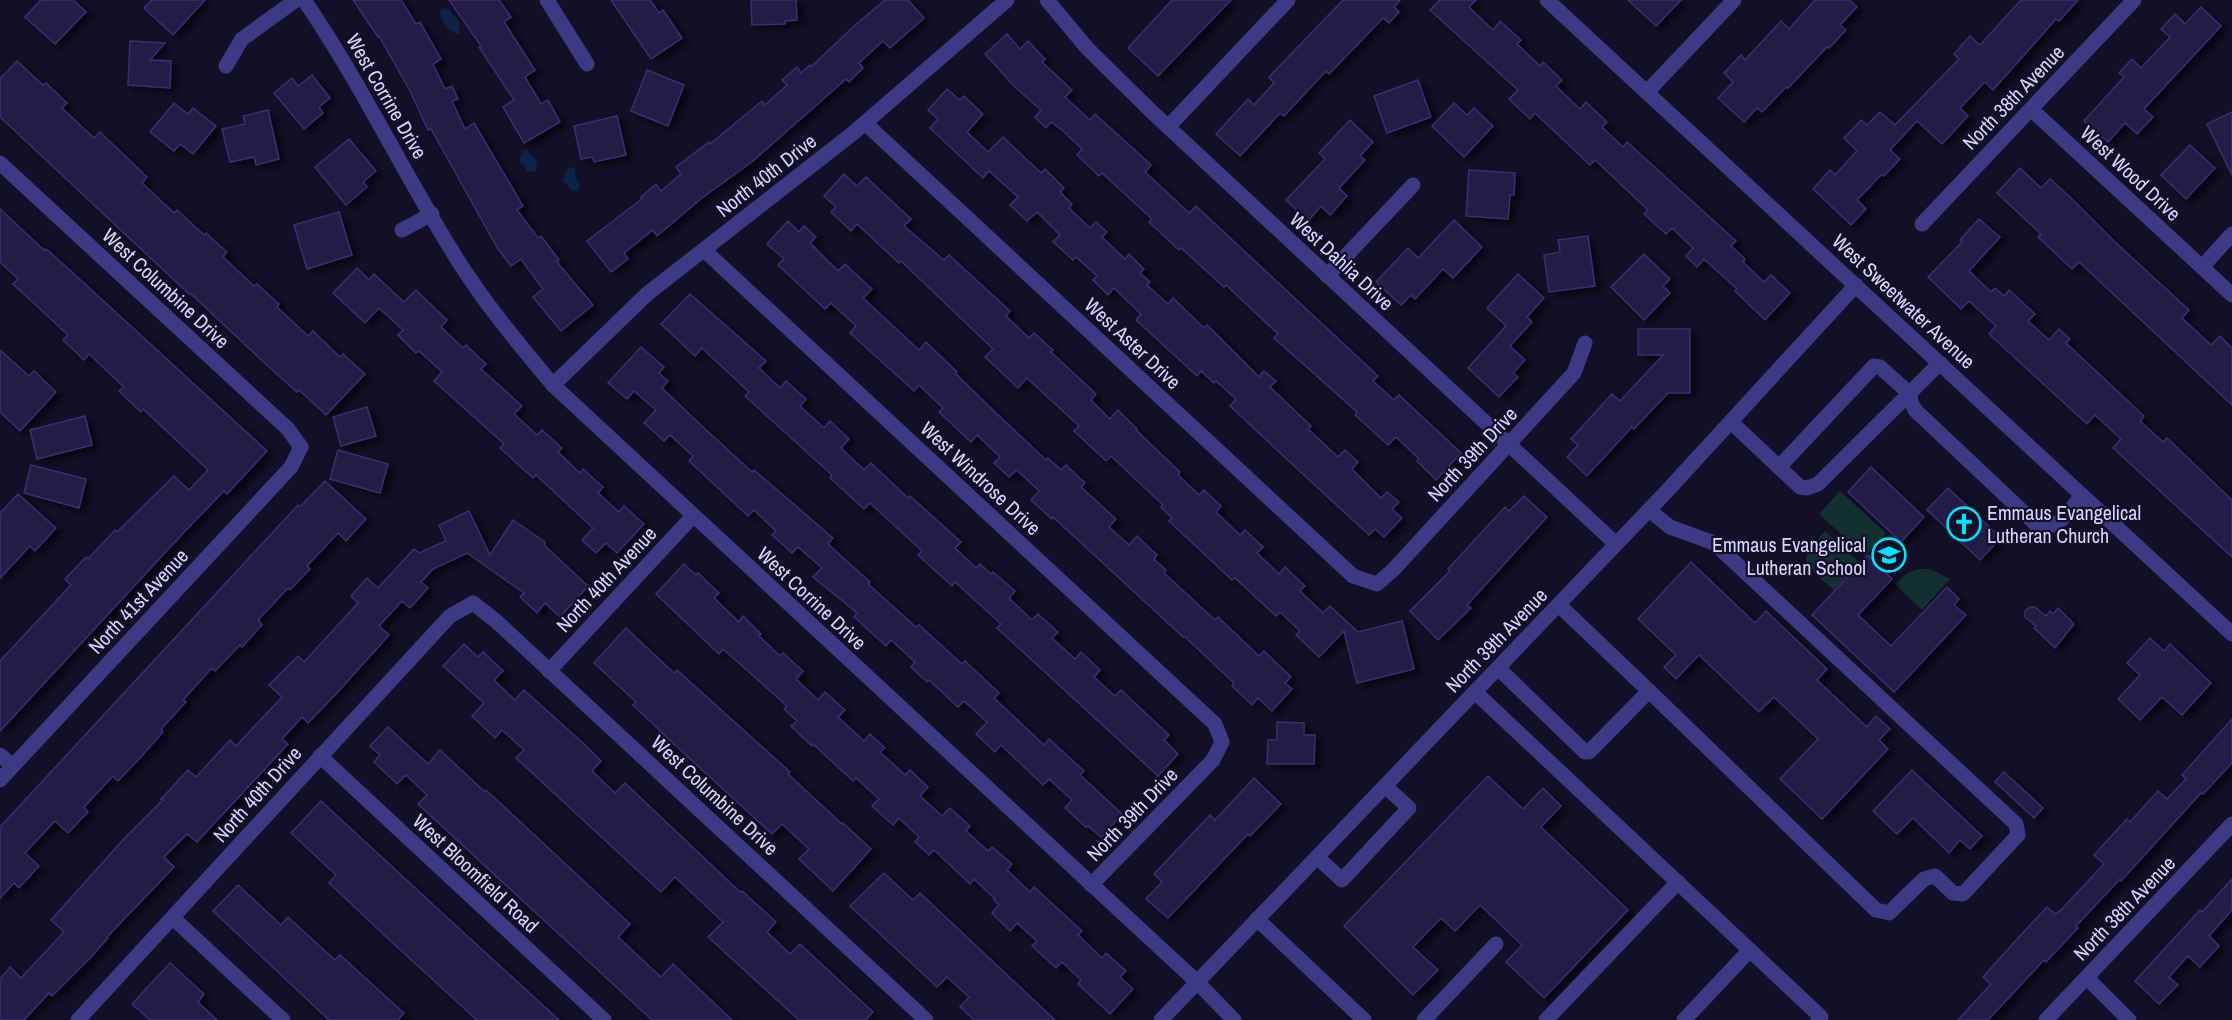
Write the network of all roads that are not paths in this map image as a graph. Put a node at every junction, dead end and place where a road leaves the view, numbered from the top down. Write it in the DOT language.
graph roads {
  1 [pos="296,0"];
  2 [pos="304,0"];
  3 [pos="548,0"];
  4 [pos="1007,0"];
  5 [pos="1047,0"];
  6 [pos="1288,0"];
  7 [pos="1547,0"];
  8 [pos="1734,0"];
  9 [pos="2134,0"];
  10 [pos="587,64"];
  11 [pos="226,66"];
  12 [pos="1647,92"];
  13 [pos="2031,109"];
  14 [pos="865,123"];
  15 [pos="1168,127"];
  16 [pos="0,163"];
  17 [pos="1413,185"];
  18 [pos="432,214"];
  19 [pos="1922,224"];
  20 [pos="402,230"];
  21 [pos="2232,234"];
  22 [pos="704,250"];
  23 [pos="2202,267"];
  24 [pos="1326,276"];
  25 [pos="1856,285"];
  26 [pos="2232,295"];
  27 [pos="1585,343"];
  28 [pos="1940,363"];
  29 [pos="553,385"];
  30 [pos="1910,394"];
  31 [pos="1731,422"];
  32 [pos="1509,445"];
  33 [pos="301,447"];
  34 [pos="1779,467"];
  35 [pos="2082,495"];
  36 [pos="1649,510"];
  37 [pos="693,516"];
  38 [pos="1616,544"];
  39 [pos="1377,584"];
  40 [pos="473,603"];
  41 [pos="1558,604"];
  42 [pos="2232,634"];
  43 [pos="1498,668"];
  44 [pos="549,671"];
  45 [pos="1649,691"];
  46 [pos="1475,692"];
  47 [pos="1222,742"];
  48 [pos="0,755"];
  49 [pos="320,756"];
  50 [pos="13,766"];
  51 [pos="0,780"];
  52 [pos="1385,786"];
  53 [pos="2232,824"];
  54 [pos="1317,857"];
  55 [pos="1678,882"];
  56 [pos="1091,885"];
  57 [pos="173,918"];
  58 [pos="1257,919"];
  59 [pos="1496,944"];
  60 [pos="1750,950"];
  61 [pos="2086,978"];
  62 [pos="1197,982"];
  63 [pos="78,1020"];
  64 [pos="283,1020"];
  65 [pos="604,1020"];
  66 [pos="927,1020"];
  67 [pos="1161,1020"];
  68 [pos="1234,1020"];
  69 [pos="1364,1020"];
  70 [pos="1424,1020"];
  71 [pos="1546,1020"];
  72 [pos="1684,1020"];
  73 [pos="1818,1020"];
  74 [pos="2046,1020"];
  75 [pos="2129,1020"];
  1 -- 11 [label="street"];
  2 -- 18 [label="street, West Corrine Drive"];
  3 -- 10 [label="street"];
  4 -- 14 [label="street, North 40th Drive"];
  5 -- 15 [label="street, West Dahlia Drive"];
  6 -- 15 [label="street"];
  7 -- 12 [label="street, West Sweetwater Avenue"];
  8 -- 12 [label="street"];
  9 -- 13 [label="street, North 38th Avenue"];
  12 -- 25 [label="street, West Sweetwater Avenue"];
  13 -- 19 [label="street, North 38th Avenue"];
  13 -- 23 [label="street, West Wood Drive"];
  14 -- 22 [label="street, North 40th Drive"];
  14 -- 39 [label="street, West Aster Drive"];
  15 -- 24 [label="street, West Dahlia Drive"];
  16 -- 33 [label="street, West Columbine Drive"];
  17 -- 24 [label="street"];
  18 -- 20 [label="street"];
  18 -- 29 [label="street, West Corrine Drive"];
  21 -- 23 [label="street"];
  22 -- 29 [label="street, North 40th Drive"];
  22 -- 47 [label="street, West Windrose Drive"];
  23 -- 26 [label="street, West Wood Drive"];
  24 -- 32 [label="street, West Dahlia Drive"];
  25 -- 28 [label="street, West Sweetwater Avenue"];
  25 -- 31 [label="street, North 39th Avenue"];
  27 -- 32 [label="street, North 39th Drive"];
  28 -- 30 [label="street"];
  28 -- 35 [label="street, West Sweetwater Avenue"];
  29 -- 37 [label="street, West Corrine Drive"];
  30 -- 34 [label="street"];
  30 -- 34 [label="street"];
  30 -- 35 [label="street"];
  31 -- 34 [label="street"];
  31 -- 36 [label="street, North 39th Avenue"];
  32 -- 38 [label="street, West Dahlia Drive"];
  32 -- 39 [label="street, North 39th Drive"];
  33 -- 50 [label="street, North 41st Avenue"];
  35 -- 42 [label="street, West Sweetwater Avenue"];
  36 -- 38 [label="street, North 39th Avenue"];
  36 -- 45 [label="street"];
  37 -- 44 [label="street, North 40th Avenue"];
  37 -- 56 [label="street, West Corrine Drive"];
  38 -- 41 [label="street, North 39th Avenue"];
  40 -- 44 [label="street, West Columbine Drive"];
  40 -- 49 [label="street, North 40th Drive"];
  41 -- 43 [label="street, North 39th Avenue"];
  41 -- 45 [label="street"];
  43 -- 45 [label="street"];
  43 -- 46 [label="street, North 39th Avenue"];
  44 -- 66 [label="street, West Columbine Drive"];
  46 -- 52 [label="street, North 39th Avenue"];
  46 -- 55 [label="street"];
  47 -- 56 [label="street, North 39th Drive"];
  48 -- 50 [label="street"];
  49 -- 57 [label="street, North 40th Drive"];
  49 -- 65 [label="street, West Bloomfield Road"];
  50 -- 51 [label="street, North 41st Avenue"];
  52 -- 54 [label="street, North 39th Avenue"];
  52 -- 54 [label="street"];
  53 -- 61 [label="street, North 38th Avenue"];
  54 -- 58 [label="street, North 39th Avenue"];
  55 -- 60 [label="street"];
  55 -- 71 [label="street"];
  56 -- 62 [label="street, West Corrine Drive"];
  57 -- 63 [label="street, North 40th Drive"];
  57 -- 64 [label="street"];
  58 -- 62 [label="street, North 39th Avenue"];
  58 -- 69 [label="street"];
  59 -- 70 [label="street"];
  60 -- 72 [label="street"];
  60 -- 73 [label="street"];
  61 -- 74 [label="street, North 38th Avenue"];
  61 -- 75 [label="street"];
  62 -- 67 [label="street, North 39th Avenue"];
  62 -- 68 [label="street, West Corrine Drive"];
}
